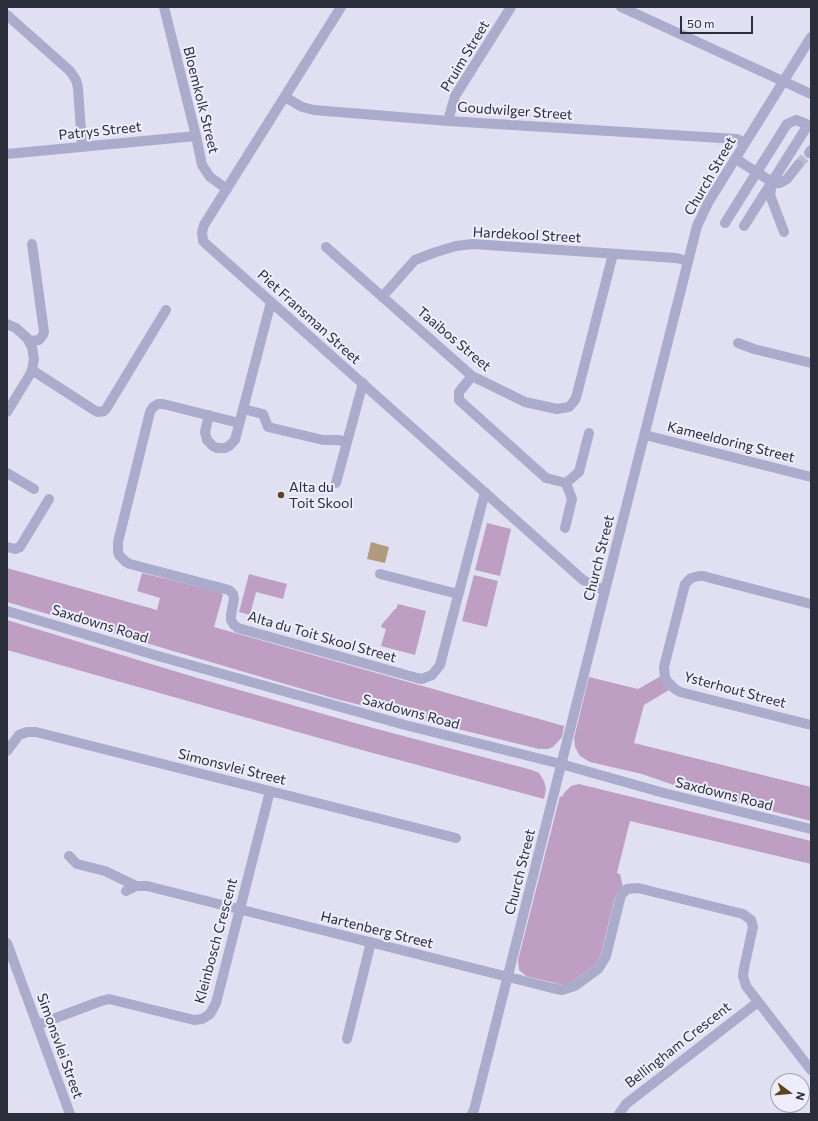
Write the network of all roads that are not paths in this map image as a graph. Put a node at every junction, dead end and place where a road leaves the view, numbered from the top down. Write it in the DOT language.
graph roads {
  1 [pos="164,7"];
  2 [pos="341,7"];
  3 [pos="510,7"];
  4 [pos="621,7"];
  5 [pos="7,15"];
  6 [pos="811,37"];
  7 [pos="784,81"];
  8 [pos="811,94"];
  9 [pos="285,97"];
  10 [pos="448,121"];
  11 [pos="810,125"];
  12 [pos="196,136"];
  13 [pos="745,143"];
  14 [pos="82,146"];
  15 [pos="7,154"];
  16 [pos="736,159"];
  17 [pos="798,165"];
  18 [pos="757,172"];
  19 [pos="772,182"];
  20 [pos="227,189"];
  21 [pos="725,223"];
  22 [pos="744,226"];
  23 [pos="784,232"];
  24 [pos="32,244"];
  25 [pos="326,247"];
  26 [pos="613,254"];
  27 [pos="688,262"];
  28 [pos="382,297"];
  29 [pos="271,302"];
  30 [pos="166,310"];
  31 [pos="7,324"];
  32 [pos="29,342"];
  33 [pos="738,342"];
  34 [pos="811,363"];
  35 [pos="32,370"];
  36 [pos="472,376"];
  37 [pos="362,383"];
  38 [pos="243,409"];
  39 [pos="7,412"];
  40 [pos="209,415"];
  41 [pos="239,423"];
  42 [pos="589,434"];
  43 [pos="645,435"];
  44 [pos="347,442"];
  45 [pos="7,473"];
  46 [pos="811,477"];
  47 [pos="336,483"];
  48 [pos="566,483"];
  49 [pos="34,489"];
  50 [pos="484,492"];
  51 [pos="49,499"];
  52 [pos="565,528"];
  53 [pos="7,547"];
  54 [pos="380,574"];
  55 [pos="605,591"];
  56 [pos="458,594"];
  57 [pos="811,604"];
  58 [pos="7,610"];
  59 [pos="811,725"];
  60 [pos="7,750"];
  61 [pos="561,764"];
  62 [pos="270,791"];
  63 [pos="811,829"];
  64 [pos="456,838"];
  65 [pos="69,856"];
  66 [pos="240,909"];
  67 [pos="371,942"];
  68 [pos="7,943"];
  69 [pos="508,977"];
  70 [pos="758,1002"];
  71 [pos="37,1025"];
  72 [pos="347,1039"];
  73 [pos="811,1070"];
  74 [pos="473,1113"];
  75 [pos="70,1114"];
  76 [pos="619,1114"];
  1 -- 12 [label="street, Bloemkolk Street"];
  2 -- 9 [label="street, Piet Fransman Street"];
  3 -- 10 [label="street, Pruim Street"];
  4 -- 7 [label="street"];
  5 -- 14 [label="street"];
  6 -- 7 [label="street, Church Street"];
  7 -- 8 [label="street"];
  7 -- 13 [label="street, Church Street"];
  9 -- 10 [label="street, Goudwilger Street"];
  9 -- 20 [label="street, Piet Fransman Street"];
  10 -- 13 [label="street, Goudwilger Street"];
  11 -- 18 [label="street"];
  11 -- 19 [label="street"];
  12 -- 14 [label="street, Patrys Street"];
  12 -- 20 [label="street, Bloemkolk Street"];
  13 -- 16 [label="street, Church Street"];
  14 -- 15 [label="street, Patrys Street"];
  16 -- 18 [label="street"];
  16 -- 27 [label="street, Church Street"];
  17 -- 19 [label="street"];
  18 -- 19 [label="street"];
  18 -- 21 [label="street"];
  19 -- 22 [label="street"];
  19 -- 23 [label="street"];
  20 -- 29 [label="street, Piet Fransman Street"];
  24 -- 32 [label="street"];
  25 -- 28 [label="street, Taaibos Street"];
  26 -- 27 [label="street, Hardekool Street"];
  26 -- 28 [label="street, Hardekool Street"];
  26 -- 36 [label="street, Taaibos Street"];
  27 -- 43 [label="street, Church Street"];
  28 -- 36 [label="street, Taaibos Street"];
  29 -- 37 [label="street, Piet Fransman Street"];
  29 -- 38 [label="street"];
  30 -- 35 [label="street"];
  31 -- 32 [label="street"];
  32 -- 35 [label="street"];
  33 -- 34 [label="street"];
  35 -- 39 [label="street"];
  36 -- 48 [label="street"];
  37 -- 44 [label="street"];
  37 -- 50 [label="street, Piet Fransman Street"];
  38 -- 41 [label="street"];
  38 -- 44 [label="street"];
  40 -- 41 [label="street, Alta du Toit Skool Street"];
  40 -- 41 [label="street"];
  40 -- 56 [label="street, Alta du Toit Skool Street"];
  42 -- 48 [label="street"];
  43 -- 46 [label="street, Kameeldoring Street"];
  43 -- 55 [label="street, Church Street"];
  44 -- 47 [label="street"];
  45 -- 49 [label="street"];
  48 -- 52 [label="street"];
  50 -- 55 [label="street, Piet Fransman Street"];
  50 -- 56 [label="street, Alta du Toit Skool Street"];
  51 -- 53 [label="street"];
  54 -- 56 [label="street"];
  55 -- 61 [label="street, Church Street"];
  57 -- 59 [label="street, Ysterhout Street"];
  58 -- 61 [label="street, Saxdowns Road"];
  60 -- 62 [label="street, Simonsvlei Street"];
  61 -- 63 [label="street, Saxdowns Road"];
  61 -- 69 [label="street, Church Street"];
  62 -- 64 [label="street, Simonsvlei Street"];
  62 -- 66 [label="street, Kleinbosch Crescent"];
  65 -- 66 [label="street, Hartenberg Street"];
  66 -- 67 [label="street, Hartenberg Street"];
  66 -- 71 [label="street, Kleinbosch Crescent"];
  67 -- 69 [label="street, Hartenberg Street"];
  67 -- 72 [label="street"];
  68 -- 71 [label="street, Simonsvlei Street"];
  69 -- 70 [label="street, Hartenberg Street"];
  69 -- 74 [label="street, Church Street"];
  70 -- 73 [label="street"];
  70 -- 76 [label="street, Bellingham Crescent"];
  71 -- 75 [label="street, Simonsvlei Street"];
}
